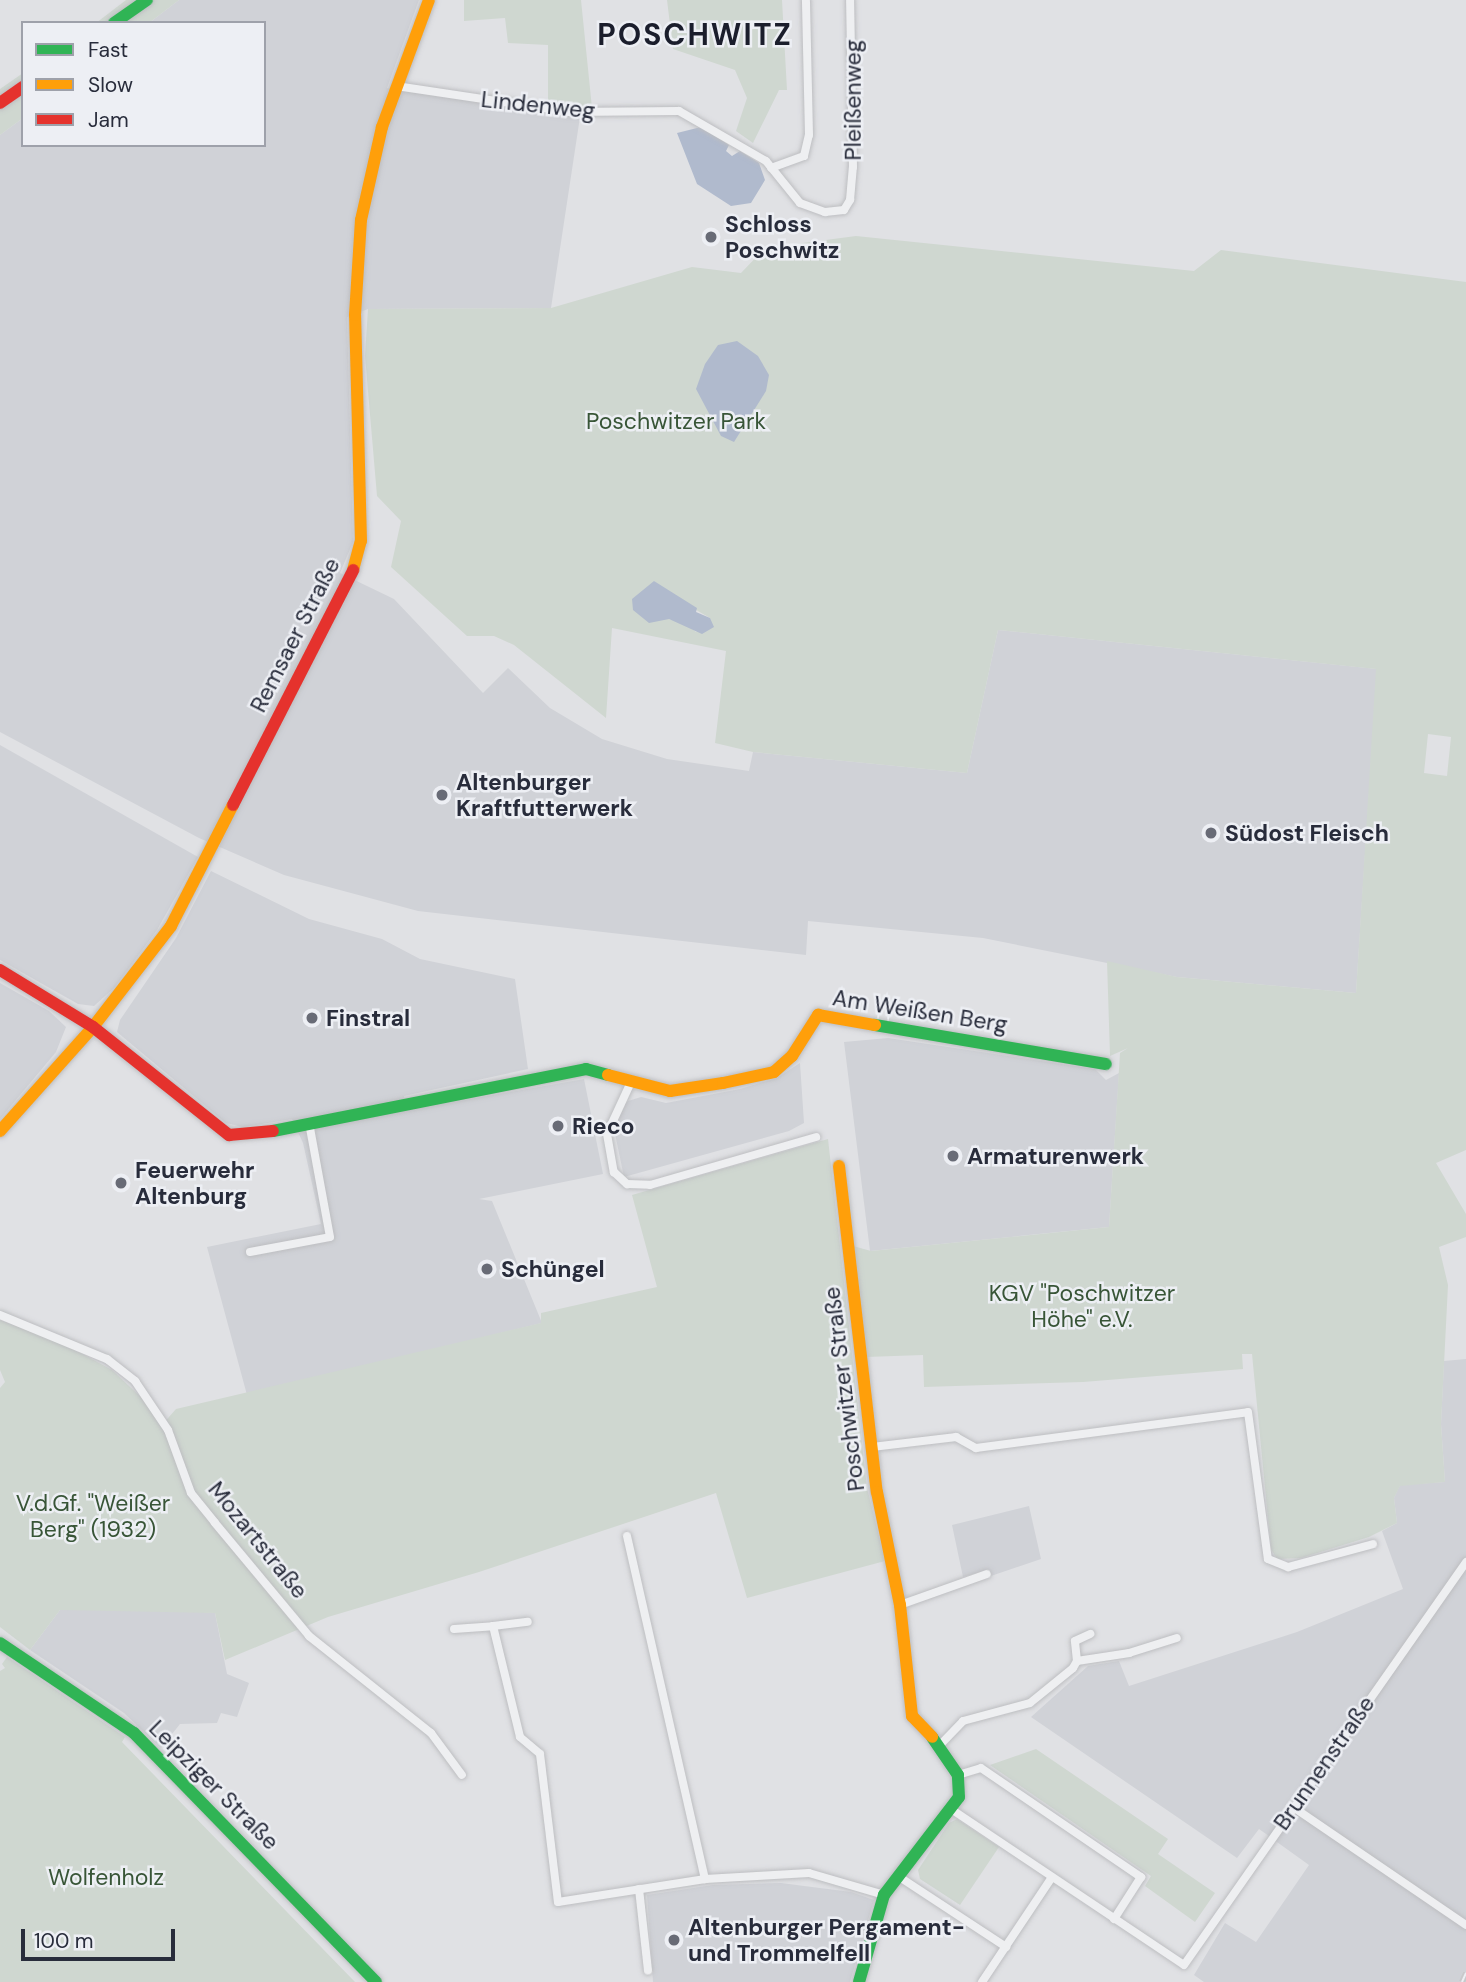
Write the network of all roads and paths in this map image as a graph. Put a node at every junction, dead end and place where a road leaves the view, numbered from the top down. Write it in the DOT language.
graph roads {
  1 [pos="147,0"];
  2 [pos="429,0"];
  3 [pos="806,0"];
  4 [pos="850,0"];
  5 [pos="117,21"];
  6 [pos="396,86"];
  7 [pos="21,88"];
  8 [pos="0,103"];
  9 [pos="771,168"];
  10 [pos="850,200"];
  11 [pos="0,971"];
  12 [pos="93,1027"];
  13 [pos="1106,1064"];
  14 [pos="631,1082"];
  15 [pos="309,1123"];
  16 [pos="0,1131"];
  17 [pos="816,1137"];
  18 [pos="839,1166"];
  19 [pos="250,1252"];
  20 [pos="0,1315"];
  21 [pos="872,1447"];
  22 [pos="627,1536"];
  23 [pos="1373,1544"];
  24 [pos="1466,1562"];
  25 [pos="987,1574"];
  26 [pos="900,1605"];
  27 [pos="528,1622"];
  28 [pos="493,1626"];
  29 [pos="454,1629"];
  30 [pos="1090,1634"];
  31 [pos="1177,1637"];
  32 [pos="0,1643"];
  33 [pos="1077,1661"];
  34 [pos="940,1745"];
  35 [pos="958,1775"];
  36 [pos="462,1776"];
  37 [pos="1293,1807"];
  38 [pos="951,1809"];
  39 [pos="1052,1877"];
  40 [pos="901,1878"];
  41 [pos="705,1879"];
  42 [pos="639,1889"];
  43 [pos="884,1895"];
  44 [pos="1114,1919"];
  45 [pos="1466,1925"];
  46 [pos="1006,1947"];
  47 [pos="648,1970"];
  48 [pos="376,1982"];
  49 [pos="859,1982"];
  50 [pos="982,1982"];
  1 -- 5 [label="main road"];
  2 -- 6 [label="main road, Remsaer Straße"];
  3 -- 9 [label="street"];
  4 -- 10 [label="street, Pleißenweg"];
  6 -- 9 [label="street, Lindenweg"];
  6 -- 12 [label="main road, Remsaer Straße"];
  7 -- 8 [label="main road"];
  9 -- 10 [label="street, Lindenweg"];
  11 -- 12 [label="main road, Am Weißen Berg"];
  12 -- 15 [label="main road, Am Weißen Berg"];
  12 -- 16 [label="main road, Remsaer Straße"];
  13 -- 14 [label="main road, Am Weißen Berg"];
  14 -- 15 [label="main road, Am Weißen Berg"];
  14 -- 17 [label="street"];
  15 -- 19 [label="street"];
  18 -- 21 [label="main road, Poschwitzer Straße"];
  20 -- 36 [label="street, Mozartstraße"];
  21 -- 23 [label="street"];
  21 -- 26 [label="main road, Poschwitzer Straße"];
  22 -- 41 [label="street"];
  24 -- 37 [label="street, Brunnenstraße"];
  25 -- 26 [label="street"];
  26 -- 34 [label="main road, Poschwitzer Straße"];
  27 -- 28 [label="street"];
  28 -- 29 [label="street"];
  28 -- 42 [label="street"];
  30 -- 33 [label="street"];
  31 -- 33 [label="street"];
  32 -- 48 [label="main road, Leipziger Straße"];
  33 -- 34 [label="street"];
  34 -- 35 [label="main road, Poschwitzer Straße"];
  35 -- 38 [label="main road"];
  35 -- 44 [label="street"];
  37 -- 44 [label="street, Brunnenstraße"];
  37 -- 45 [label="street"];
  38 -- 39 [label="street"];
  38 -- 40 [label="main road"];
  39 -- 44 [label="street"];
  39 -- 46 [label="street"];
  40 -- 43 [label="main road"];
  40 -- 46 [label="street"];
  41 -- 42 [label="street"];
  41 -- 43 [label="street"];
  42 -- 47 [label="street"];
  43 -- 49 [label="main road"];
  46 -- 50 [label="street"];
}
